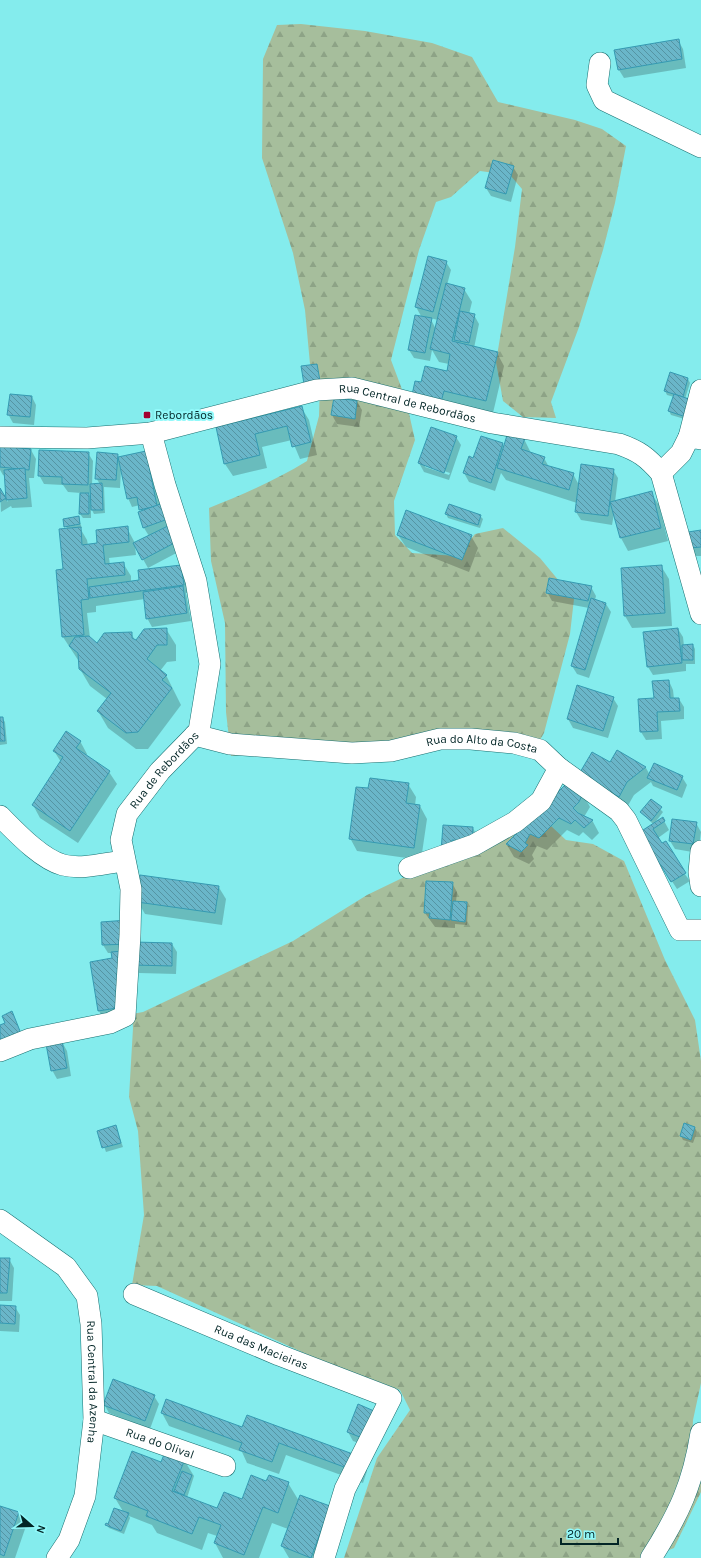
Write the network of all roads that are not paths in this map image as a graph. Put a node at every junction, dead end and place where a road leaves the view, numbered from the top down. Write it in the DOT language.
graph roads {
  1 [pos="600,62"];
  2 [pos="701,147"];
  3 [pos="701,390"];
  4 [pos="151,433"];
  5 [pos="0,437"];
  6 [pos="695,438"];
  7 [pos="661,473"];
  8 [pos="701,614"];
  9 [pos="195,735"];
  10 [pos="559,768"];
  11 [pos="0,816"];
  12 [pos="701,851"];
  13 [pos="124,861"];
  14 [pos="409,868"];
  15 [pos="701,886"];
  16 [pos="701,930"];
  17 [pos="0,1050"];
  18 [pos="0,1220"];
  19 [pos="134,1294"];
  20 [pos="94,1420"];
  21 [pos="701,1433"];
  22 [pos="225,1466"];
  23 [pos="58,1558"];
  24 [pos="324,1558"];
  25 [pos="651,1558"];
  1 -- 2 [label="street"];
  3 -- 6 [label="street"];
  4 -- 5 [label="street, Rua Central de Rebordãos"];
  4 -- 7 [label="street, Rua Central de Rebordãos"];
  4 -- 9 [label="street, Rua de Rebordãos"];
  6 -- 7 [label="street"];
  7 -- 8 [label="street, Rua Central de Rebordãos"];
  9 -- 10 [label="street, Rua do Alto da Costa"];
  9 -- 13 [label="street, Rua de Rebordãos"];
  10 -- 14 [label="street"];
  10 -- 16 [label="street, Rua do Alto da Costa"];
  11 -- 13 [label="street"];
  12 -- 15 [label="street"];
  13 -- 17 [label="street, Rua de Rebordãos"];
  18 -- 20 [label="street, Rua Central da Azenha"];
  19 -- 24 [label="street, Rua das Macieiras"];
  20 -- 22 [label="street, Rua do Olival"];
  20 -- 23 [label="street, Rua Central da Azenha"];
  21 -- 25 [label="street"];
}
